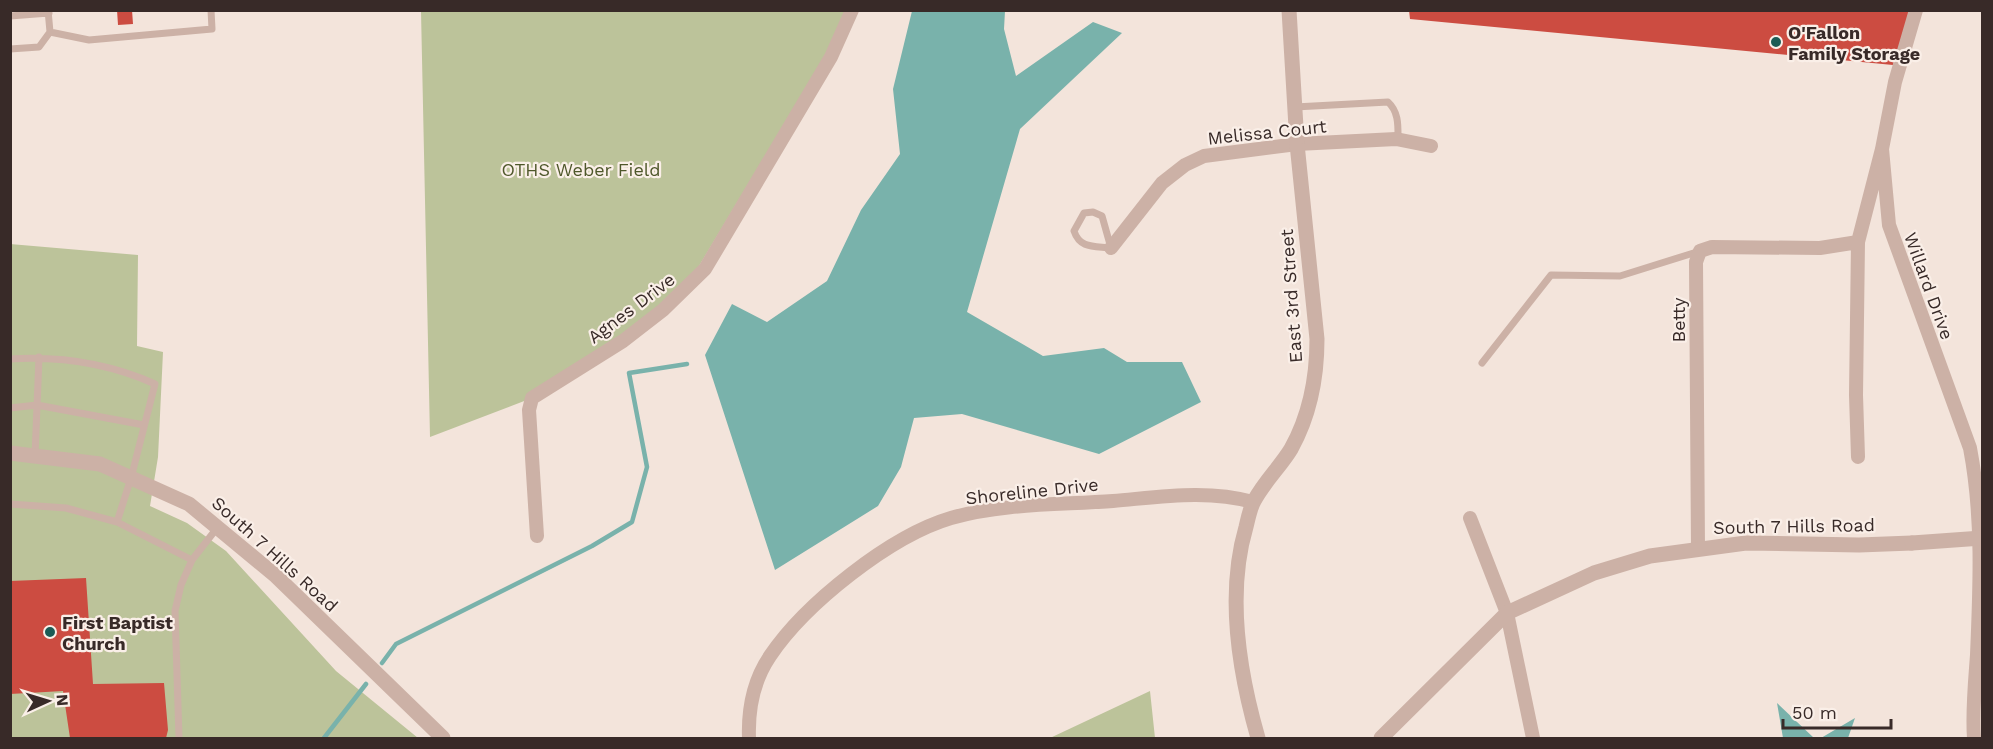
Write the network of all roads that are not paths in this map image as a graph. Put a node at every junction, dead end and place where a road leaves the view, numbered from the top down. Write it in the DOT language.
graph roads {
  1 [pos="211,10"];
  2 [pos="852,10"];
  3 [pos="1289,10"];
  4 [pos="1916,10"];
  5 [pos="48,12"];
  6 [pos="10,16"];
  7 [pos="50,32"];
  8 [pos="10,49"];
  9 [pos="1295,107"];
  10 [pos="1398,140"];
  11 [pos="1298,144"];
  12 [pos="1431,146"];
  13 [pos="1882,149"];
  14 [pos="1858,242"];
  15 [pos="1111,248"];
  16 [pos="1700,251"];
  17 [pos="39,357"];
  18 [pos="10,359"];
  19 [pos="1482,363"];
  20 [pos="37,405"];
  21 [pos="10,408"];
  22 [pos="144,425"];
  23 [pos="10,453"];
  24 [pos="34,456"];
  25 [pos="1858,457"];
  26 [pos="131,478"];
  27 [pos="1253,502"];
  28 [pos="10,504"];
  29 [pos="1470,518"];
  30 [pos="117,522"];
  31 [pos="218,528"];
  32 [pos="537,536"];
  33 [pos="1983,538"];
  34 [pos="1698,548"];
  35 [pos="192,560"];
  36 [pos="1507,613"];
  37 [pos="178,738"];
  38 [pos="443,738"];
  39 [pos="749,738"];
  40 [pos="1258,738"];
  41 [pos="1381,738"];
  42 [pos="1533,738"];
  43 [pos="1974,738"];
  1 -- 7 [label="lane"];
  2 -- 32 [label="street, Agnes Drive"];
  3 -- 9 [label="street, East 3rd Street"];
  4 -- 13 [label="street"];
  5 -- 6 [label="lane"];
  5 -- 7 [label="lane"];
  7 -- 8 [label="lane"];
  9 -- 10 [label="lane"];
  9 -- 11 [label="street, East 3rd Street"];
  10 -- 11 [label="street, Melissa Court"];
  10 -- 12 [label="street, Melissa Court"];
  11 -- 15 [label="street, Melissa Court"];
  11 -- 27 [label="street, East 3rd Street"];
  13 -- 14 [label="street"];
  13 -- 43 [label="street, Willard Drive"];
  14 -- 16 [label="street"];
  14 -- 25 [label="street"];
  15 -- 15 [label="lane"];
  16 -- 19 [label="lane"];
  16 -- 34 [label="street, Betty"];
  17 -- 18 [label="lane"];
  17 -- 20 [label="lane"];
  17 -- 22 [label="lane"];
  20 -- 21 [label="lane"];
  20 -- 22 [label="lane"];
  20 -- 24 [label="lane"];
  22 -- 26 [label="lane"];
  23 -- 24 [label="street, South 7 Hills Road"];
  24 -- 26 [label="street, South 7 Hills Road"];
  26 -- 30 [label="lane"];
  26 -- 31 [label="street, South 7 Hills Road"];
  27 -- 39 [label="street, Shoreline Drive"];
  27 -- 40 [label="street, East 3rd Street"];
  28 -- 30 [label="lane"];
  29 -- 36 [label="street"];
  30 -- 35 [label="lane"];
  31 -- 35 [label="lane"];
  31 -- 38 [label="street, South 7 Hills Road"];
  33 -- 34 [label="street, South 7 Hills Road, bridge"];
  34 -- 36 [label="street, South 7 Hills Road"];
  35 -- 37 [label="lane"];
  36 -- 41 [label="street, South 7 Hills Road"];
  36 -- 42 [label="street"];
}
